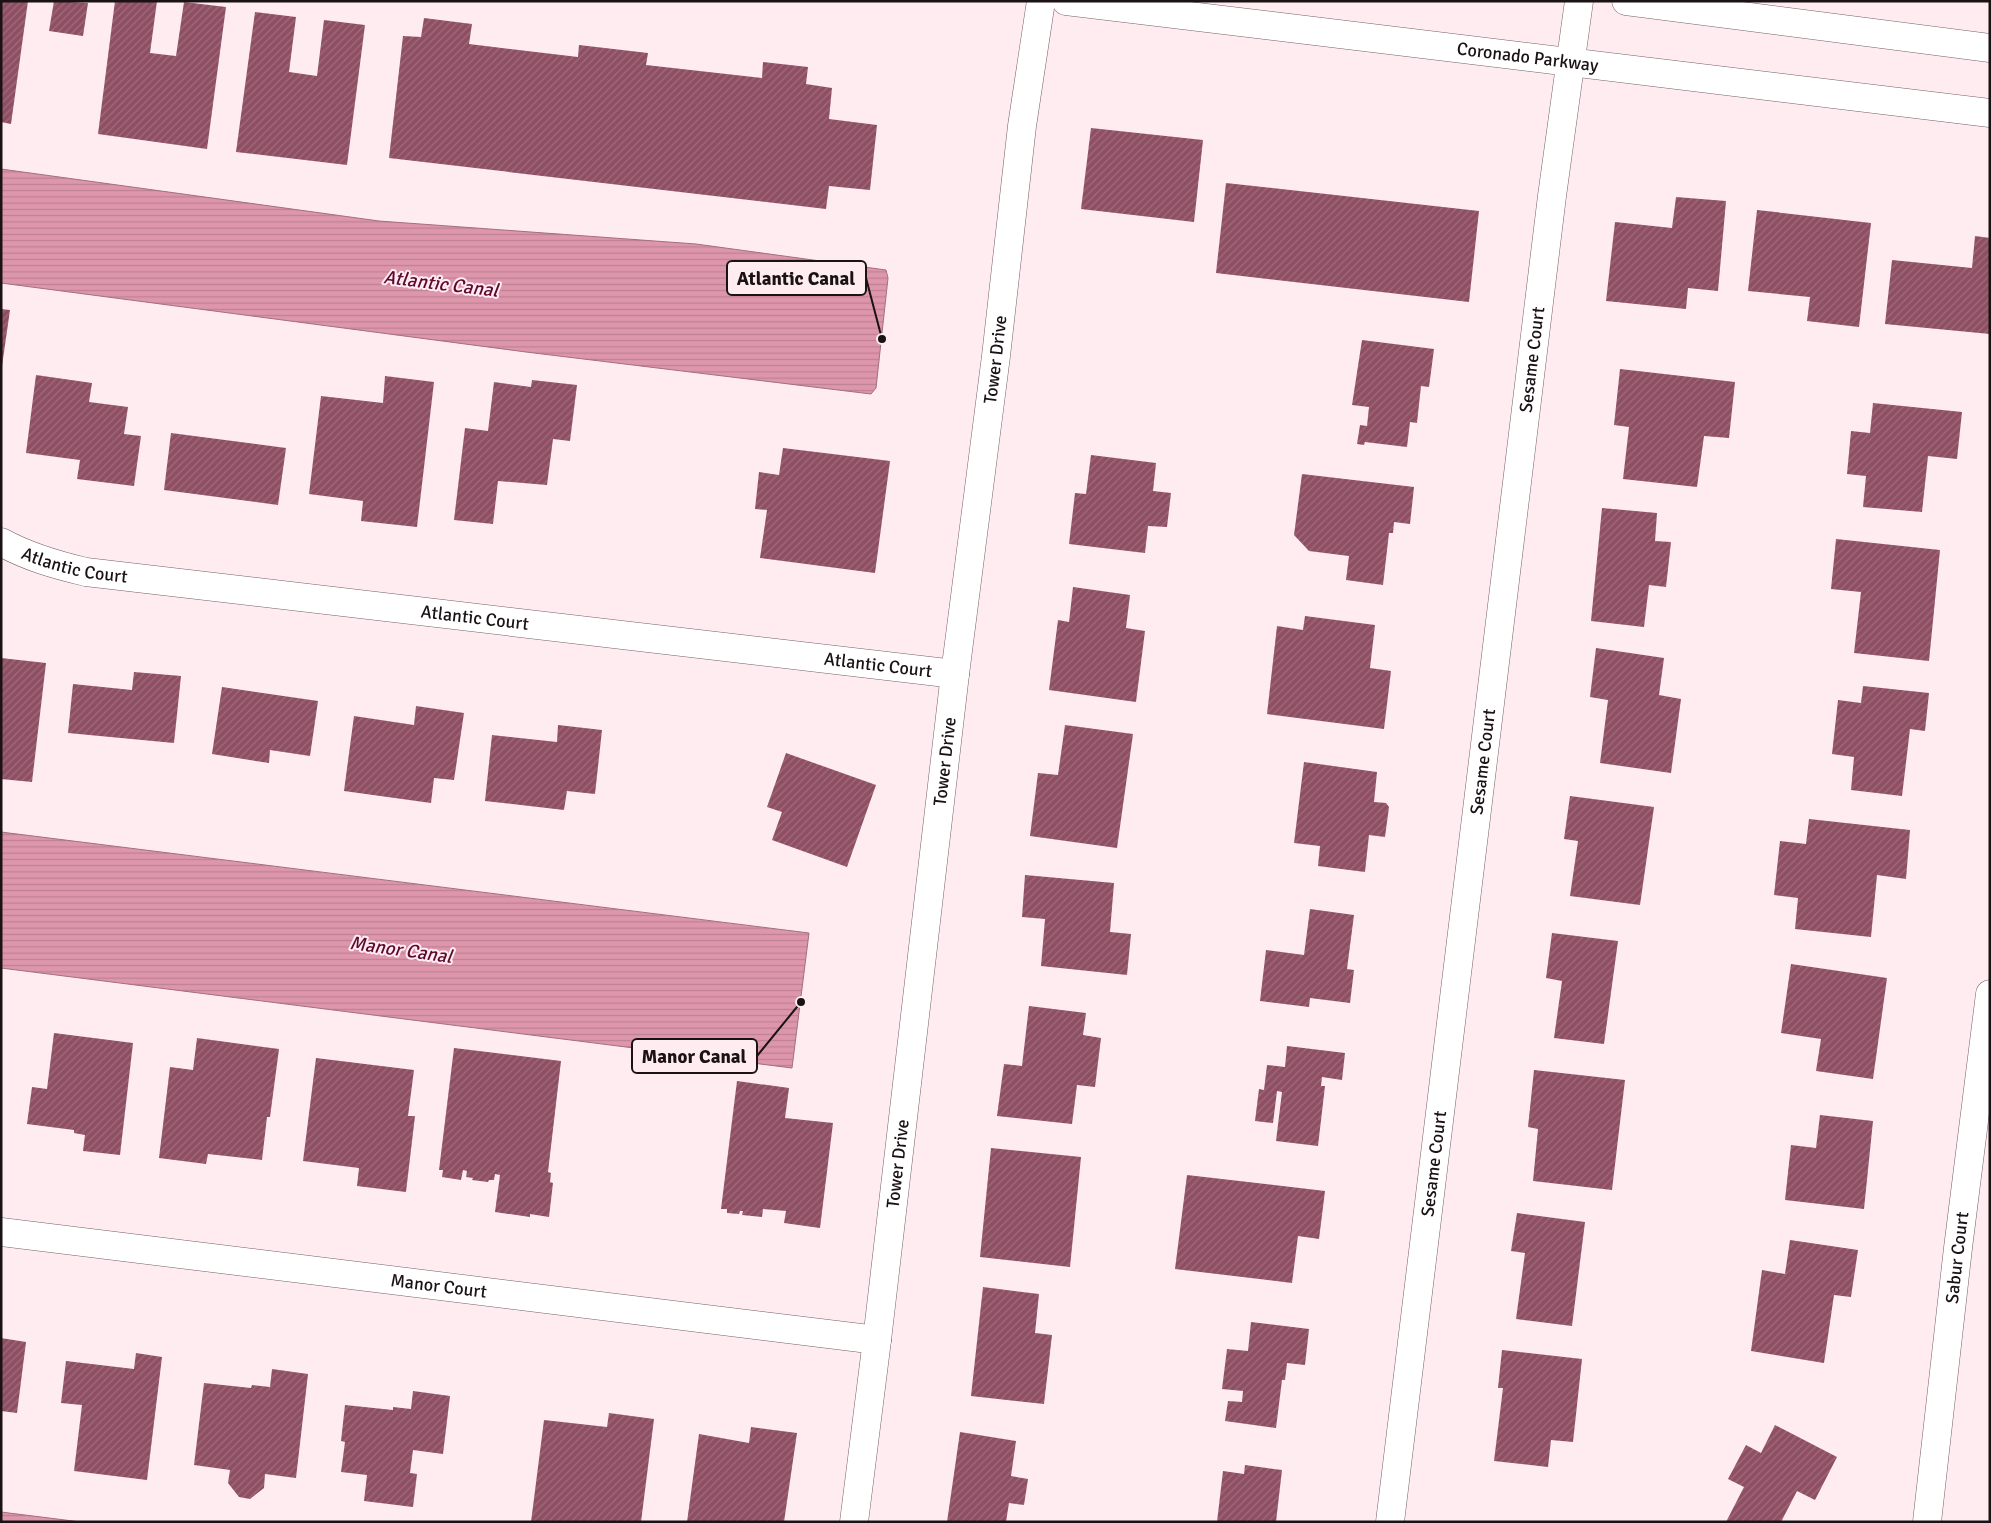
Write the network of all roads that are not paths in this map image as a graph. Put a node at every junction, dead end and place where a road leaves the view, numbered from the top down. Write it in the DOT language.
graph roads {
  1 [pos="1041,1"];
  2 [pos="1066,1"];
  3 [pos="1579,1"];
  4 [pos="1626,1"];
  5 [pos="1990,48"];
  6 [pos="1571,62"];
  7 [pos="1990,113"];
  8 [pos="1,542"];
  9 [pos="955,674"];
  10 [pos="1990,994"];
  11 [pos="1,1232"];
  12 [pos="877,1340"];
  13 [pos="854,1522"];
  14 [pos="1390,1522"];
  15 [pos="1927,1522"];
  1 -- 9 [label="street, Tower Drive"];
  2 -- 6 [label="street, Coronado Parkway"];
  3 -- 6 [label="street, Sesame Court"];
  4 -- 5 [label="street"];
  6 -- 7 [label="street, Coronado Parkway"];
  6 -- 14 [label="street, Sesame Court"];
  8 -- 9 [label="street, Atlantic Court"];
  9 -- 12 [label="street, Tower Drive"];
  10 -- 15 [label="street, Sabur Court"];
  11 -- 12 [label="street, Manor Court"];
  12 -- 13 [label="street, Tower Drive"];
}
